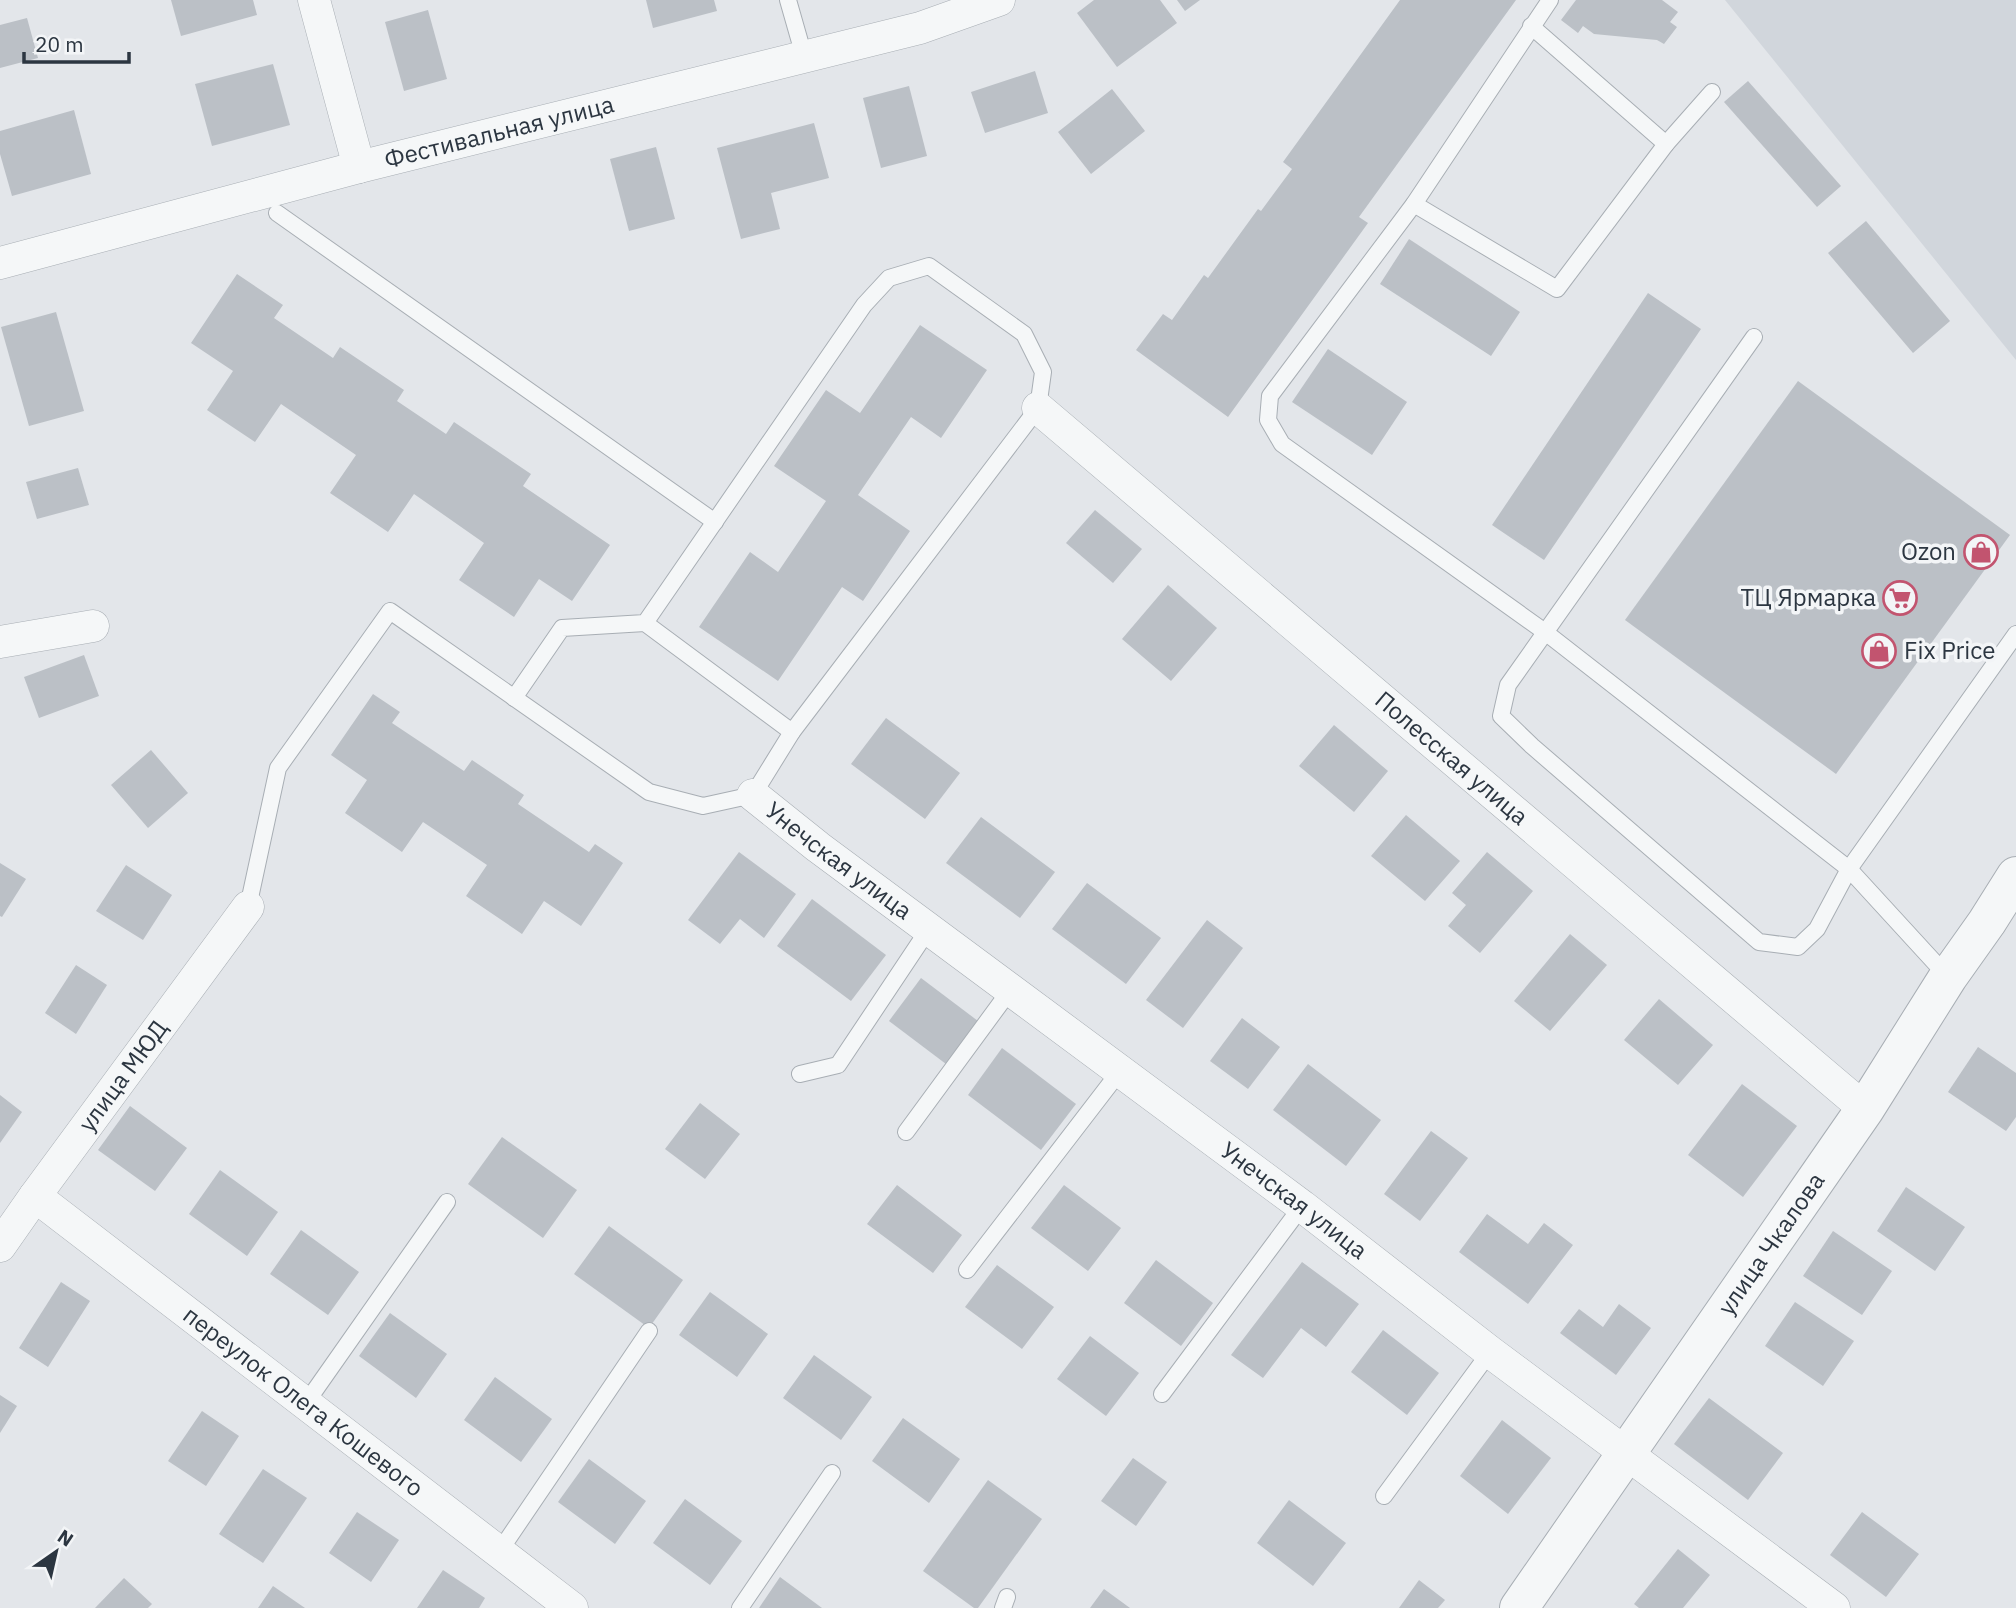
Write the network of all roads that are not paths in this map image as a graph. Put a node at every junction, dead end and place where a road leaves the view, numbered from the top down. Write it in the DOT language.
graph roads {
  1 [pos="314,0"];
  2 [pos="788,0"];
  3 [pos="999,0"];
  4 [pos="1550,0"];
  5 [pos="1531,26"];
  6 [pos="804,56"];
  7 [pos="1712,92"];
  8 [pos="1666,144"];
  9 [pos="359,167"];
  10 [pos="1414,204"];
  11 [pos="277,214"];
  12 [pos="0,263"];
  13 [pos="1754,337"];
  14 [pos="1038,408"];
  15 [pos="715,522"];
  16 [pos="645,623"];
  17 [pos="93,626"];
  18 [pos="1545,632"];
  19 [pos="2016,634"];
  20 [pos="0,642"];
  21 [pos="514,698"];
  22 [pos="792,732"];
  23 [pos="752,795"];
  24 [pos="1849,869"];
  25 [pos="2016,876"];
  26 [pos="248,907"];
  27 [pos="928,930"];
  28 [pos="1948,977"];
  29 [pos="1012,989"];
  30 [pos="1120,1071"];
  31 [pos="800,1074"];
  32 [pos="1865,1109"];
  33 [pos="906,1132"];
  34 [pos="35,1196"];
  35 [pos="447,1202"];
  36 [pos="1302,1206"];
  37 [pos="0,1246"];
  38 [pos="967,1270"];
  39 [pos="649,1331"];
  40 [pos="1490,1352"];
  41 [pos="1161,1395"];
  42 [pos="306,1403"];
  43 [pos="1626,1453"];
  44 [pos="832,1473"];
  45 [pos="1384,1496"];
  46 [pos="499,1552"];
  47 [pos="572,1608"];
  48 [pos="740,1608"];
  49 [pos="1519,1608"];
  50 [pos="1834,1608"];
  1 -- 9 [label="street"];
  2 -- 6 [label="lane"];
  3 -- 6 [label="street, Фестивальная улица"];
  4 -- 5 [label="lane"];
  5 -- 8 [label="lane"];
  5 -- 10 [label="lane"];
  6 -- 9 [label="street, Фестивальная улица"];
  7 -- 8 [label="lane"];
  8 -- 10 [label="lane"];
  9 -- 12 [label="street, Фестивальная улица"];
  10 -- 18 [label="lane"];
  11 -- 15 [label="lane"];
  13 -- 18 [label="lane"];
  14 -- 15 [label="lane"];
  14 -- 22 [label="lane"];
  14 -- 32 [label="street, Полесская улица"];
  15 -- 16 [label="lane"];
  16 -- 21 [label="lane"];
  16 -- 22 [label="lane"];
  17 -- 20 [label="street"];
  18 -- 24 [label="lane"];
  18 -- 24 [label="lane"];
  19 -- 24 [label="lane"];
  21 -- 23 [label="lane"];
  21 -- 26 [label="lane"];
  22 -- 23 [label="lane"];
  23 -- 27 [label="street, Унечская улица"];
  24 -- 28 [label="lane"];
  25 -- 28 [label="street, улица Чкалова"];
  26 -- 34 [label="street, улица МЮД"];
  27 -- 29 [label="street, Унечская улица"];
  27 -- 31 [label="lane"];
  28 -- 32 [label="street, улица Чкалова"];
  29 -- 30 [label="street, Унечская улица"];
  29 -- 33 [label="lane"];
  30 -- 36 [label="street, Унечская улица"];
  30 -- 38 [label="lane"];
  32 -- 43 [label="street, улица Чкалова"];
  34 -- 37 [label="street, улица МЮД"];
  34 -- 42 [label="street, переулок Олега Кошевого"];
  35 -- 42 [label="lane"];
  36 -- 40 [label="street, Унечская улица"];
  36 -- 41 [label="lane"];
  39 -- 46 [label="lane"];
  40 -- 43 [label="street, Унечская улица"];
  40 -- 45 [label="lane"];
  42 -- 46 [label="street, переулок Олега Кошевого"];
  43 -- 49 [label="street, улица Чкалова"];
  43 -- 50 [label="street, Унечская улица"];
  44 -- 48 [label="lane"];
  46 -- 47 [label="street, переулок Олега Кошевого"];
}
